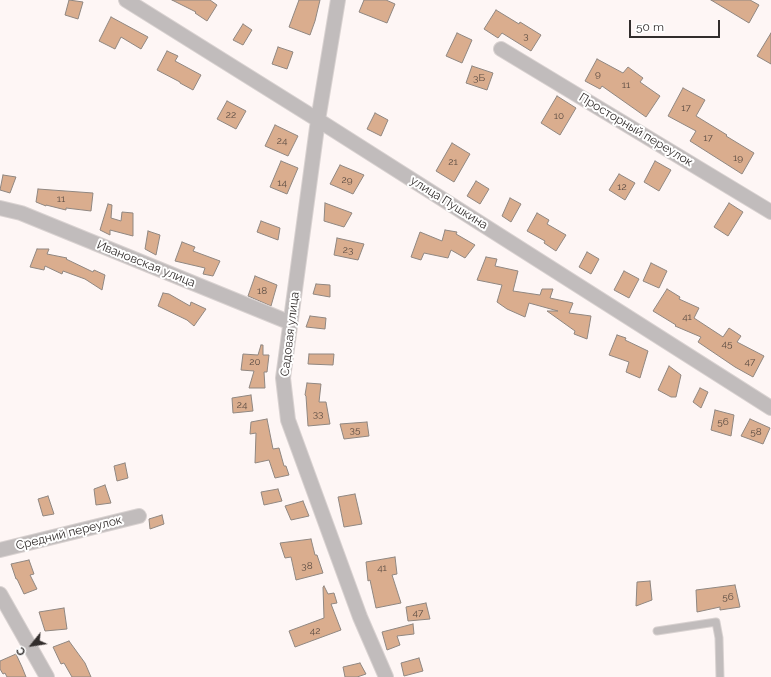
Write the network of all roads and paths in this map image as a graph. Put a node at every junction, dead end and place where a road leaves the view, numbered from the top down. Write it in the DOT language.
graph roads {
  1 [pos="126,0"];
  2 [pos="338,0"];
  3 [pos="501,49"];
  4 [pos="318,120"];
  5 [pos="0,208"];
  6 [pos="771,212"];
  7 [pos="291,323"];
  8 [pos="771,408"];
  9 [pos="138,516"];
  10 [pos="0,550"];
  11 [pos="0,594"];
  12 [pos="657,631"];
  13 [pos="47,677"];
  14 [pos="386,677"];
  15 [pos="720,677"];
  1 -- 4 [label="street, улица Пушкина"];
  2 -- 4 [label="street, Садовая улица"];
  3 -- 6 [label="street, Просторный переулок"];
  4 -- 7 [label="street, Садовая улица"];
  4 -- 8 [label="street, улица Пушкина"];
  5 -- 7 [label="street, Ивановская улица"];
  7 -- 14 [label="street, Садовая улица"];
  9 -- 10 [label="street, Средний переулок"];
  11 -- 13 [label="street"];
  12 -- 15 [label="lane"];
}
